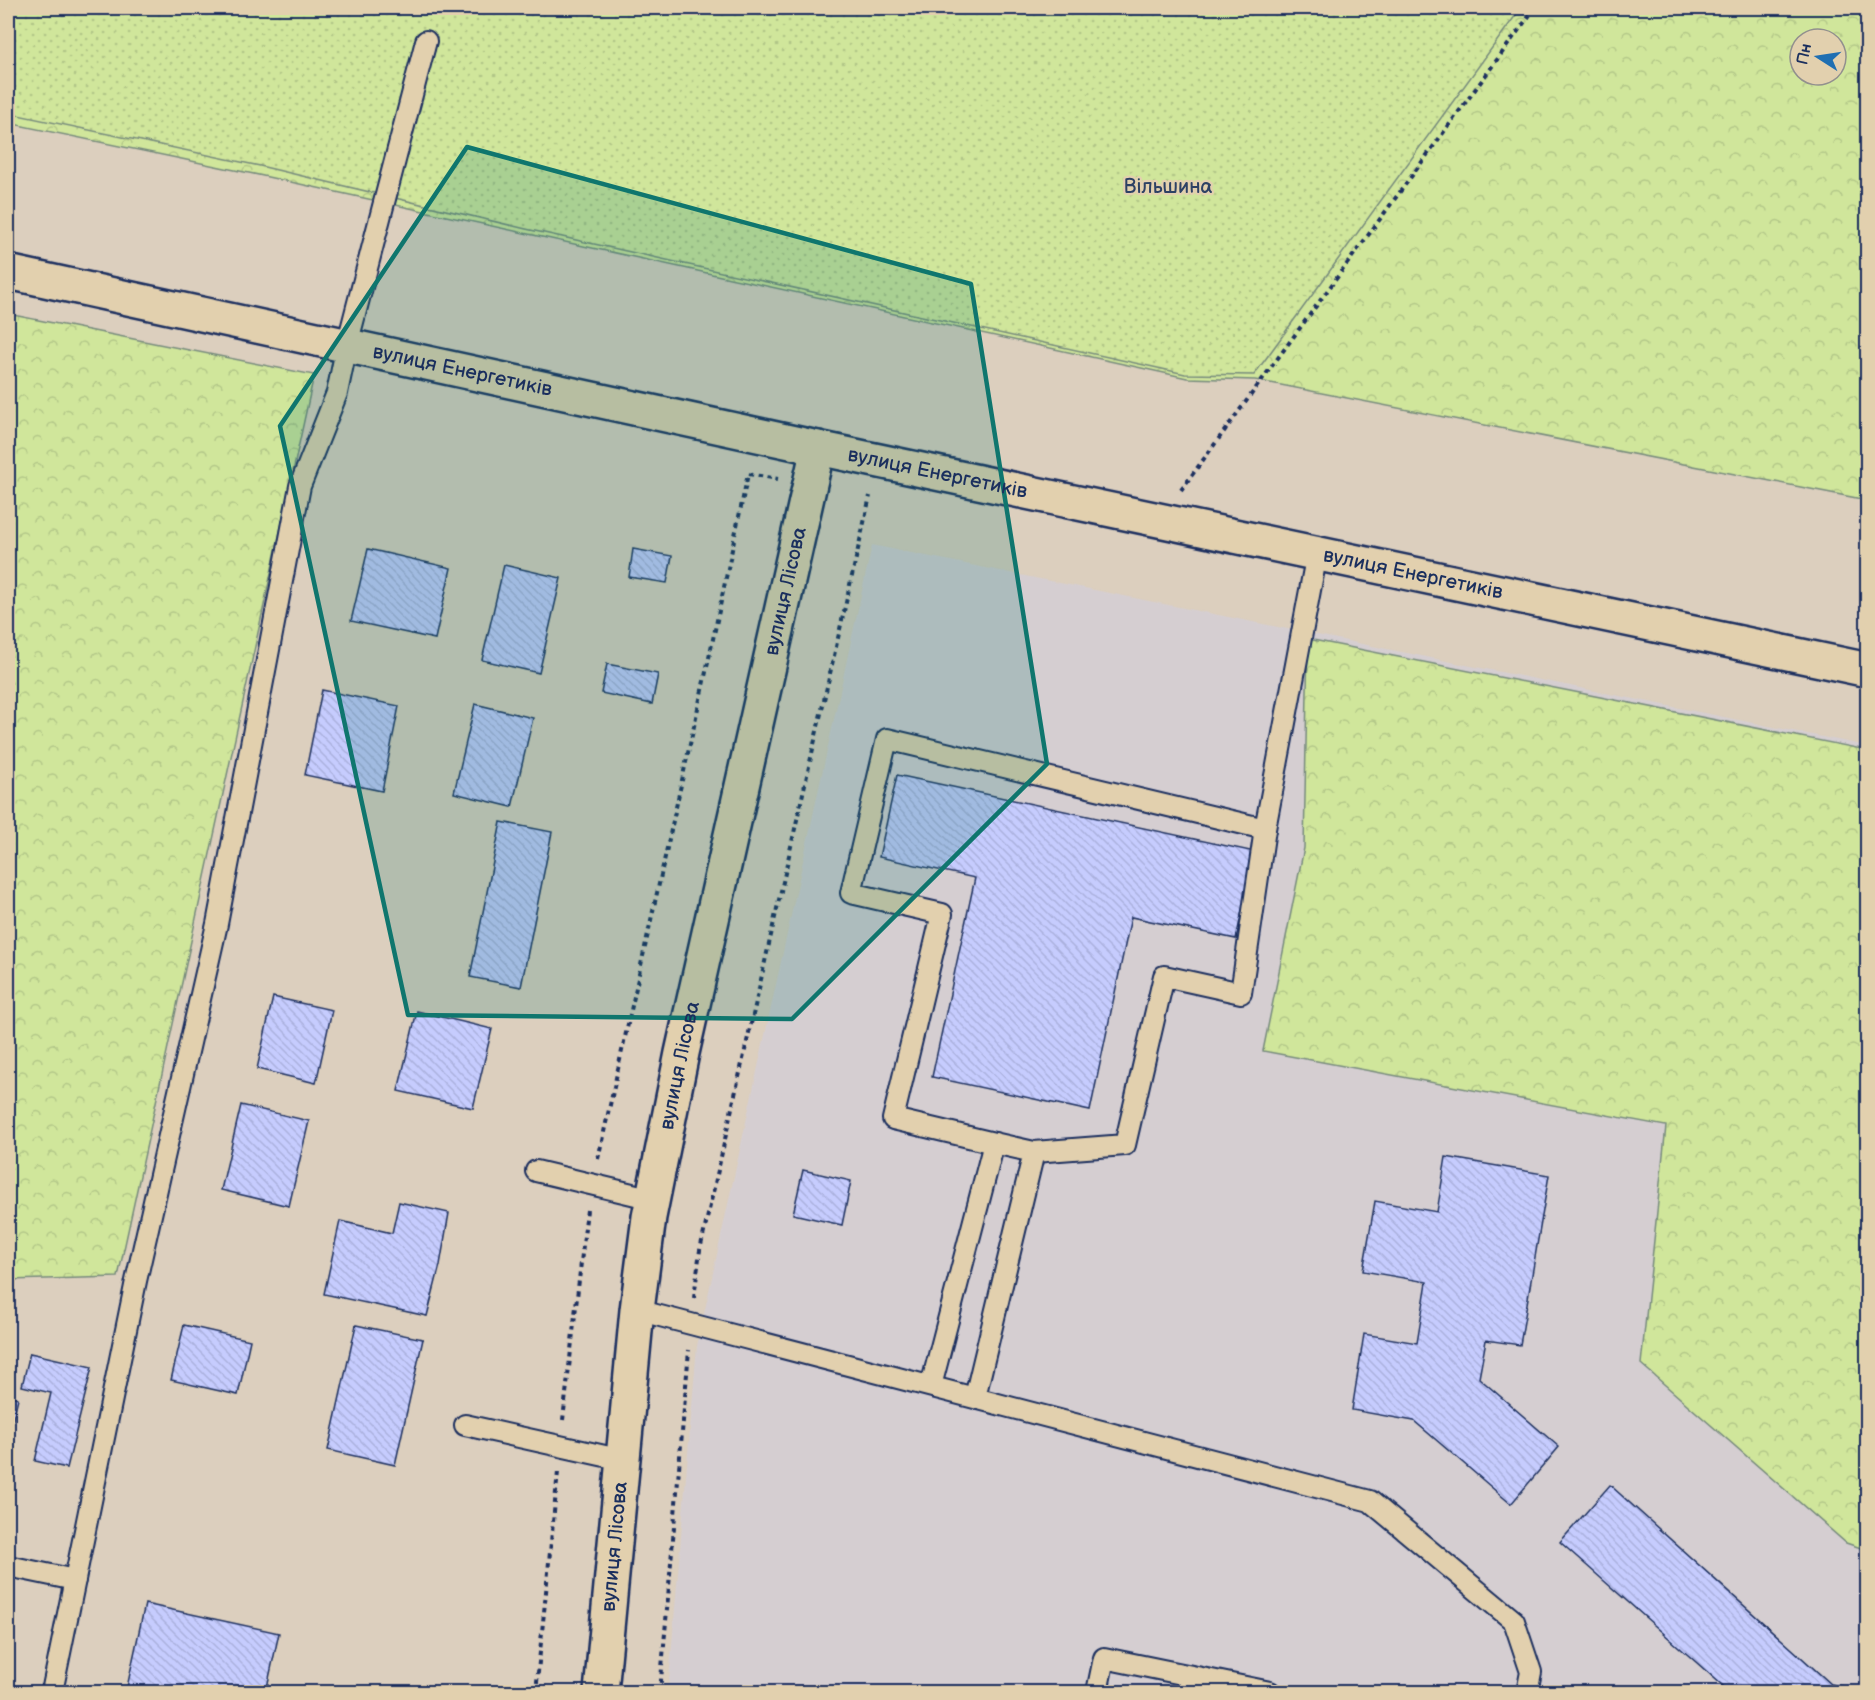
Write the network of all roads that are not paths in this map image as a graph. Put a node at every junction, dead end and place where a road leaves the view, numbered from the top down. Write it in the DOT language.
graph roads {
  1 [pos="426,41"];
  2 [pos="8,272"];
  3 [pos="347,345"];
  4 [pos="818,448"];
  5 [pos="1317,553"];
  6 [pos="1868,670"];
  7 [pos="1265,829"];
  8 [pos="994,1143"];
  9 [pos="1034,1152"];
  10 [pos="536,1171"];
  11 [pos="653,1198"];
  12 [pos="638,1310"];
  13 [pos="931,1386"];
  14 [pos="975,1397"];
  15 [pos="465,1425"];
  16 [pos="623,1460"];
  17 [pos="8,1566"];
  18 [pos="75,1580"];
  19 [pos="52,1692"];
  20 [pos="601,1692"];
  21 [pos="1097,1692"];
  22 [pos="1270,1692"];
  23 [pos="1527,1692"];
  1 -- 3 [label="lane"];
  2 -- 3 [label="main road, вулиця Енергетиків"];
  3 -- 4 [label="main road, вулиця Енергетиків"];
  3 -- 18 [label="lane"];
  4 -- 5 [label="main road, вулиця Енергетиків"];
  4 -- 11 [label="main road, вулиця Лісова"];
  5 -- 6 [label="main road, вулиця Енергетиків"];
  5 -- 7 [label="lane"];
  7 -- 8 [label="lane"];
  7 -- 9 [label="lane"];
  8 -- 9 [label="lane"];
  8 -- 13 [label="lane"];
  9 -- 14 [label="lane"];
  10 -- 11 [label="lane"];
  11 -- 12 [label="main road, вулиця Лісова"];
  12 -- 13 [label="lane"];
  12 -- 16 [label="main road, вулиця Лісова"];
  13 -- 14 [label="lane"];
  14 -- 23 [label="lane"];
  15 -- 16 [label="lane"];
  16 -- 20 [label="main road, вулиця Лісова"];
  17 -- 18 [label="lane"];
  18 -- 19 [label="lane"];
  21 -- 22 [label="lane"];
}
